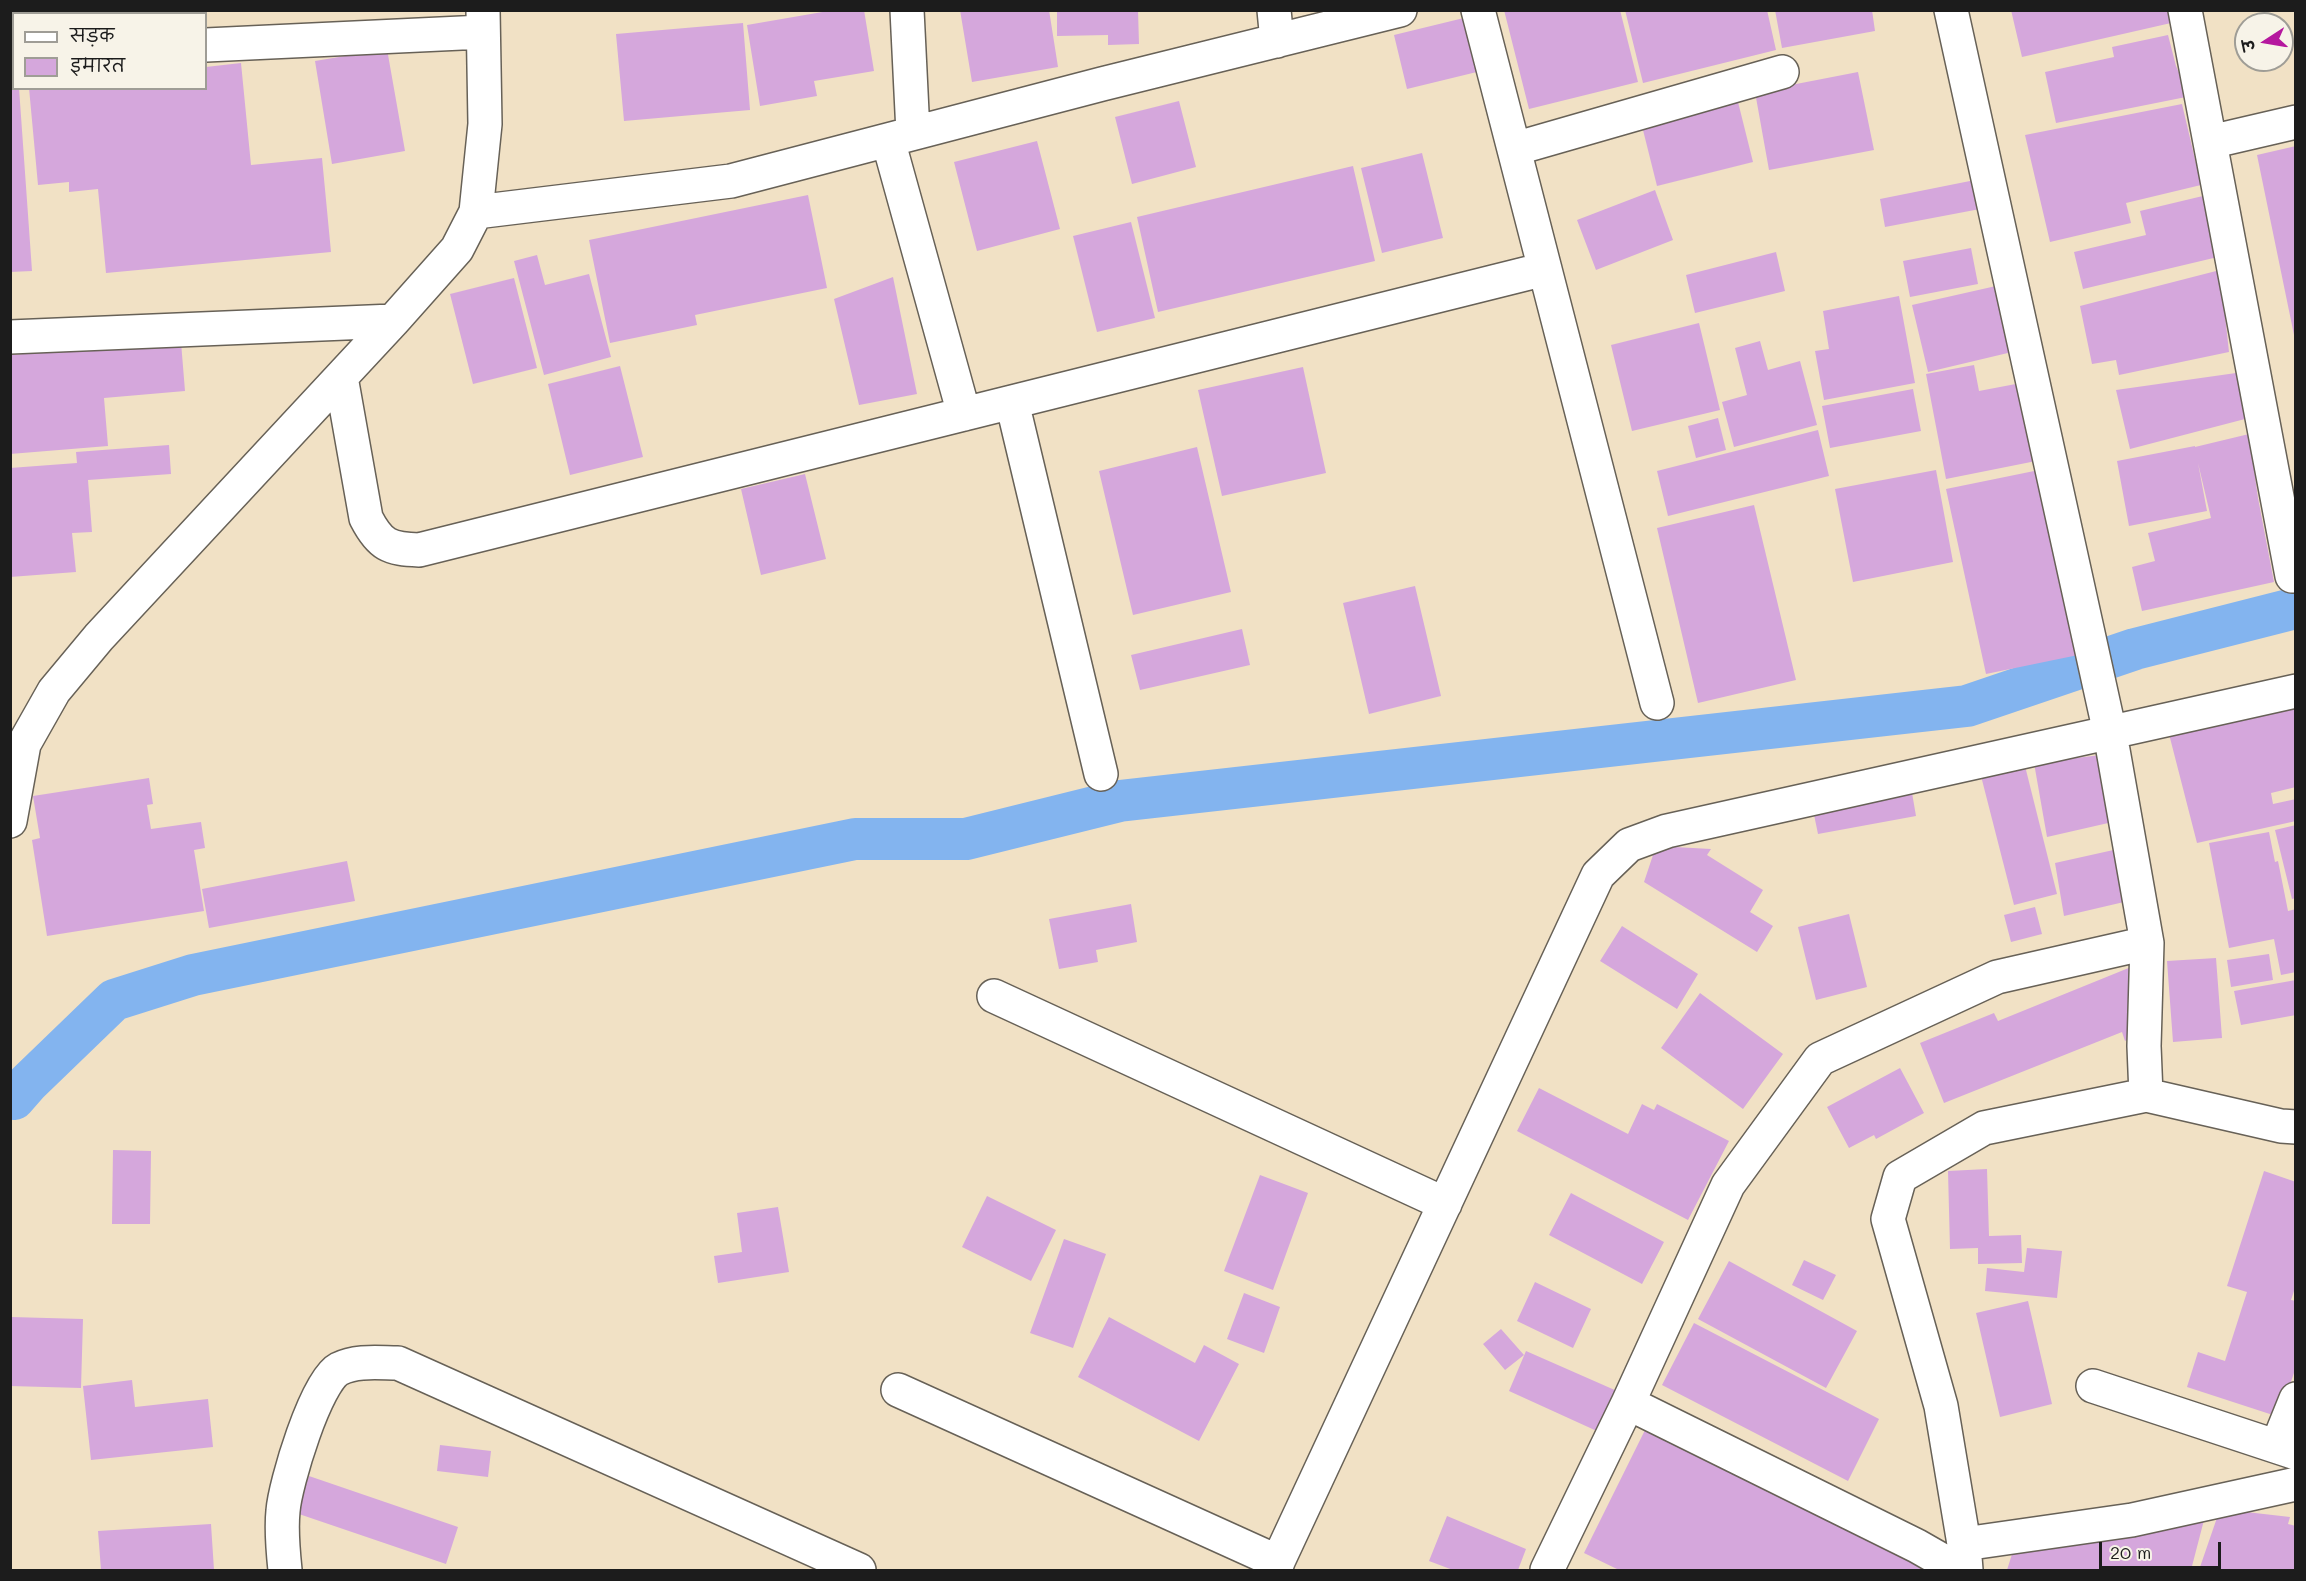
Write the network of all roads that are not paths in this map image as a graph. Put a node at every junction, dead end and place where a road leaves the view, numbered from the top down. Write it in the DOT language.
graph roads {
  1 [pos="907,10"];
  2 [pos="1400,10"];
  3 [pos="1478,10"];
  4 [pos="1951,10"];
  5 [pos="2185,10"];
  6 [pos="483,21"];
  7 [pos="1276,26"];
  8 [pos="207,45"];
  9 [pos="1782,72"];
  10 [pos="2295,122"];
  11 [pos="901,136"];
  12 [pos="2211,142"];
  13 [pos="1514,149"];
  14 [pos="476,212"];
  15 [pos="1545,269"];
  16 [pos="393,321"];
  17 [pos="10,337"];
  18 [pos="341,377"];
  19 [pos="1012,402"];
  20 [pos="964,414"];
  21 [pos="2286,491"];
  22 [pos="2292,576"];
  23 [pos="2295,691"];
  24 [pos="1657,703"];
  25 [pos="2108,725"];
  26 [pos="1101,774"];
  27 [pos="10,821"];
  28 [pos="2147,943"];
  29 [pos="994,996"];
  30 [pos="2145,1095"];
  31 [pos="2295,1127"];
  32 [pos="1445,1204"];
  33 [pos="2093,1386"];
  34 [pos="898,1390"];
  35 [pos="2295,1399"];
  36 [pos="1628,1403"];
  37 [pos="2286,1450"];
  38 [pos="2295,1484"];
  39 [pos="1963,1562"];
  40 [pos="1276,1566"];
  41 [pos="285,1570"];
  42 [pos="859,1570"];
  43 [pos="1547,1570"];
  1 -- 11 [label="street"];
  2 -- 7 [label="street"];
  3 -- 13 [label="street"];
  4 -- 25 [label="street"];
  5 -- 12 [label="street"];
  6 -- 8 [label="street"];
  6 -- 14 [label="street"];
  7 -- 11 [label="street"];
  9 -- 13 [label="street"];
  10 -- 12 [label="street"];
  11 -- 14 [label="street"];
  11 -- 20 [label="street"];
  12 -- 21 [label="street"];
  13 -- 15 [label="street"];
  14 -- 16 [label="street"];
  15 -- 19 [label="street"];
  15 -- 24 [label="street"];
  16 -- 17 [label="street"];
  16 -- 18 [label="street"];
  18 -- 20 [label="street"];
  18 -- 27 [label="street"];
  19 -- 20 [label="street"];
  19 -- 26 [label="street"];
  21 -- 22 [label="street"];
  23 -- 25 [label="street"];
  25 -- 28 [label="street"];
  25 -- 32 [label="street"];
  28 -- 30 [label="street"];
  28 -- 36 [label="street"];
  29 -- 32 [label="street"];
  30 -- 31 [label="street"];
  30 -- 39 [label="street"];
  32 -- 40 [label="street"];
  33 -- 37 [label="street"];
  34 -- 40 [label="street"];
  35 -- 37 [label="street"];
  36 -- 39 [label="street"];
  36 -- 43 [label="street"];
  38 -- 39 [label="street"];
  41 -- 42 [label="street"];
}
